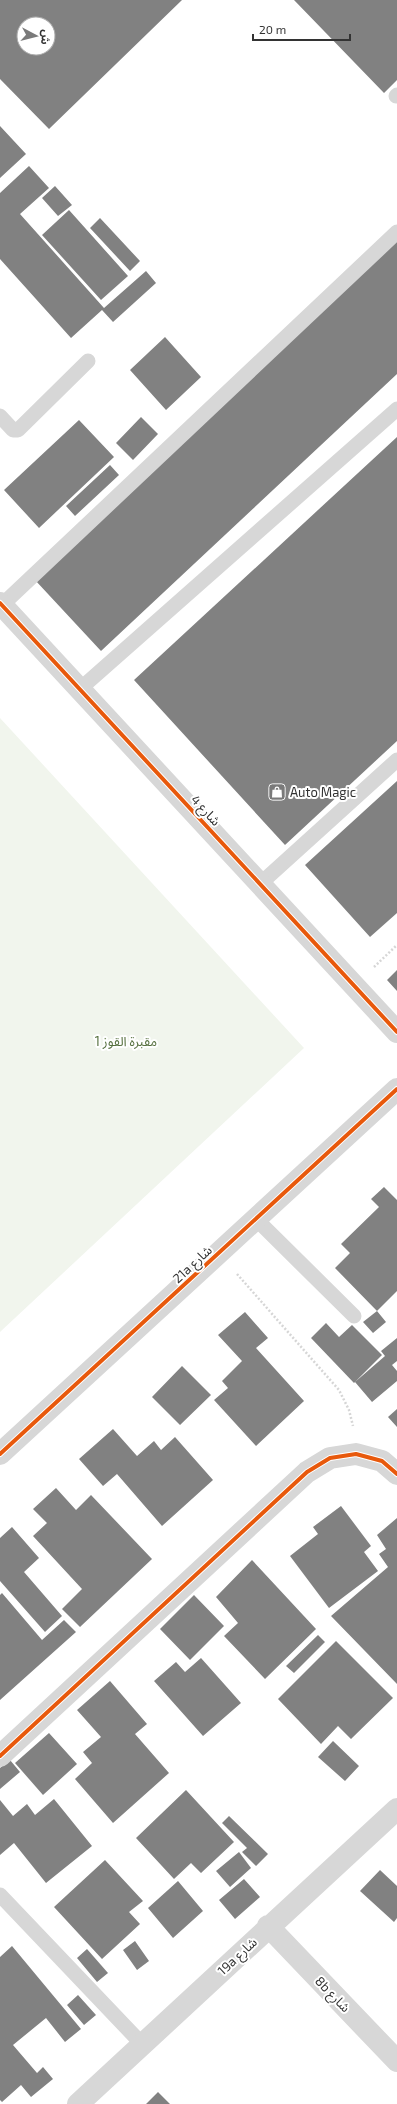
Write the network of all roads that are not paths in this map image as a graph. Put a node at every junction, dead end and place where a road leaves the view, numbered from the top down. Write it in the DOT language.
graph roads {
  1 [pos="397,232"];
  2 [pos="88,361"];
  3 [pos="397,409"];
  4 [pos="0,416"];
  5 [pos="1,604"];
  6 [pos="80,689"];
  7 [pos="397,760"];
  8 [pos="260,884"];
  9 [pos="397,1032"];
  10 [pos="397,1088"];
  11 [pos="256,1219"];
  12 [pos="354,1316"];
  13 [pos="0,1454"];
  14 [pos="397,1474"];
  15 [pos="0,1756"];
  16 [pos="397,1808"];
  17 [pos="0,1895"];
  18 [pos="268,1926"];
  19 [pos="142,2044"];
  20 [pos="397,2061"];
  21 [pos="78,2104"];
  1 -- 5 [label="lane"];
  2 -- 4 [label="lane"];
  3 -- 6 [label="lane"];
  5 -- 6 [label="street, شارع 4"];
  6 -- 8 [label="street, شارع 4"];
  7 -- 8 [label="lane"];
  8 -- 9 [label="street, شارع 4"];
  10 -- 11 [label="street, 21a شارع"];
  11 -- 12 [label="lane"];
  11 -- 13 [label="street, 21a شارع"];
  14 -- 15 [label="street"];
  16 -- 18 [label="street, 19a شارع"];
  17 -- 19 [label="lane"];
  18 -- 19 [label="street, 19a شارع"];
  18 -- 20 [label="street, 8b شارع"];
  19 -- 21 [label="street, 19a شارع"];
}
